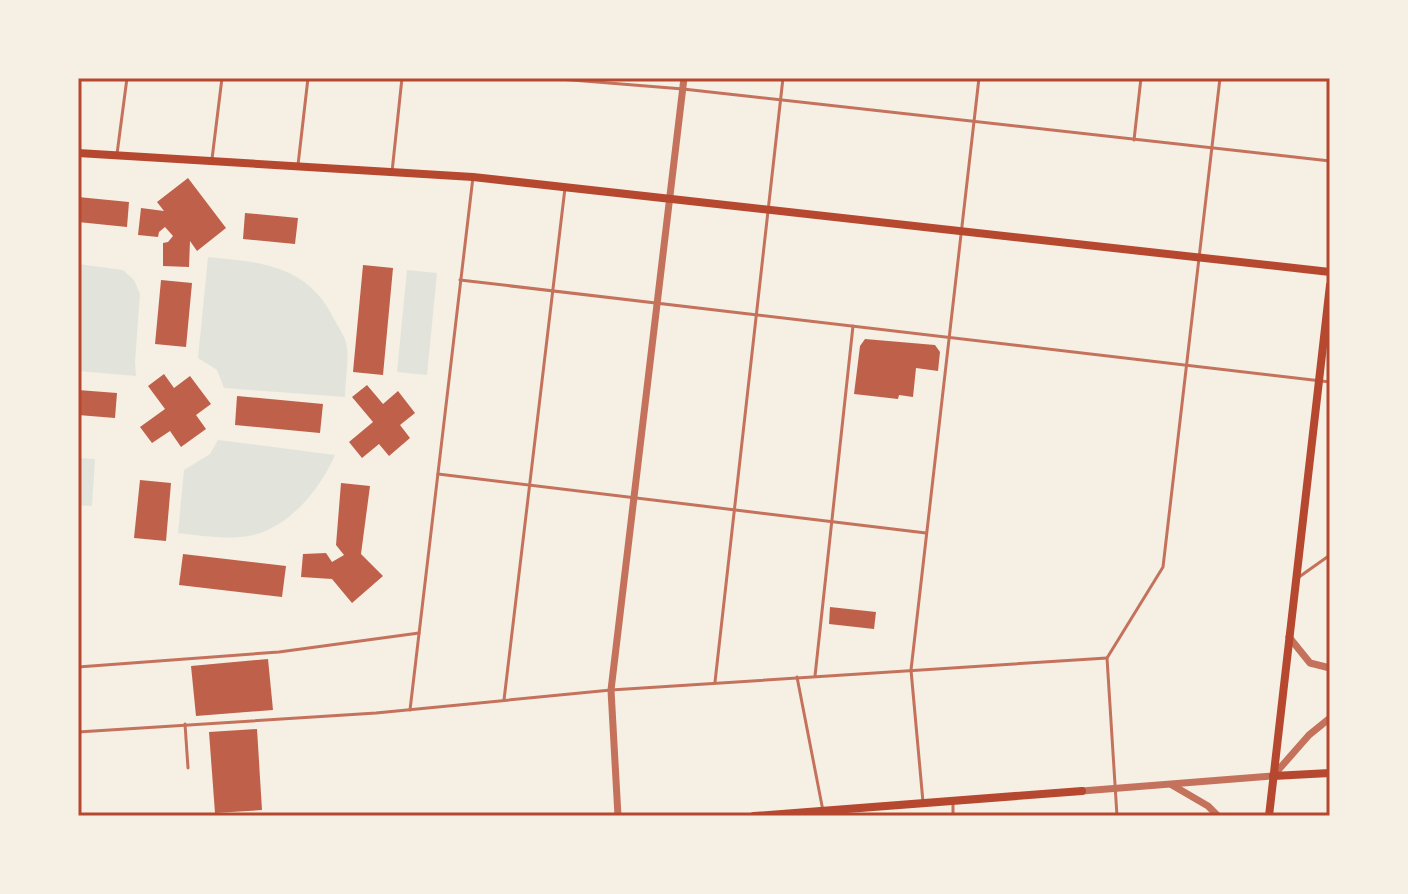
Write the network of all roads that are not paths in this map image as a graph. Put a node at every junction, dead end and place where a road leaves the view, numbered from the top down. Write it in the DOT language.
graph roads {
  1 [pos="127,78"];
  2 [pos="222,78"];
  3 [pos="308,78"];
  4 [pos="402,78"];
  5 [pos="547,78"];
  6 [pos="684,78"];
  7 [pos="783,78"];
  8 [pos="979,78"];
  9 [pos="1141,78"];
  10 [pos="1220,78"];
  11 [pos="683,89"];
  12 [pos="781,102"];
  13 [pos="974,123"];
  14 [pos="1134,140"];
  15 [pos="1212,149"];
  16 [pos="78,153"];
  17 [pos="117,154"];
  18 [pos="212,159"];
  19 [pos="1330,161"];
  20 [pos="298,165"];
  21 [pos="392,172"];
  22 [pos="473,177"];
  23 [pos="566,185"];
  24 [pos="670,197"];
  25 [pos="769,208"];
  26 [pos="961,230"];
  27 [pos="1199,257"];
  28 [pos="1330,272"];
  29 [pos="460,280"];
  30 [pos="1330,285"];
  31 [pos="553,291"];
  32 [pos="657,303"];
  33 [pos="757,315"];
  34 [pos="853,326"];
  35 [pos="949,337"];
  36 [pos="1187,365"];
  37 [pos="1319,381"];
  38 [pos="1330,382"];
  39 [pos="437,474"];
  40 [pos="530,486"];
  41 [pos="634,499"];
  42 [pos="734,511"];
  43 [pos="830,522"];
  44 [pos="926,533"];
  45 [pos="1330,555"];
  46 [pos="1296,579"];
  47 [pos="419,633"];
  48 [pos="1289,637"];
  49 [pos="1107,658"];
  50 [pos="78,667"];
  51 [pos="1330,668"];
  52 [pos="911,670"];
  53 [pos="815,676"];
  54 [pos="797,677"];
  55 [pos="714,683"];
  56 [pos="611,690"];
  57 [pos="504,700"];
  58 [pos="410,710"];
  59 [pos="1330,718"];
  60 [pos="188,724"];
  61 [pos="78,732"];
  62 [pos="188,768"];
  63 [pos="1330,773"];
  64 [pos="1273,776"];
  65 [pos="1170,784"];
  66 [pos="1115,789"];
  67 [pos="1082,791"];
  68 [pos="953,802"];
  69 [pos="923,804"];
  70 [pos="905,805"];
  71 [pos="823,814"];
  72 [pos="618,816"];
  73 [pos="754,816"];
  74 [pos="905,816"];
  75 [pos="953,816"];
  76 [pos="1117,816"];
  77 [pos="1218,816"];
  78 [pos="1269,816"];
  1 -- 17 [label="lane"];
  2 -- 18 [label="lane"];
  3 -- 20 [label="lane"];
  4 -- 21 [label="lane"];
  5 -- 11 [label="lane"];
  6 -- 11 [label="street"];
  7 -- 12 [label="lane"];
  8 -- 13 [label="lane"];
  9 -- 14 [label="lane"];
  10 -- 15 [label="lane"];
  11 -- 12 [label="lane"];
  11 -- 24 [label="street"];
  12 -- 13 [label="lane"];
  12 -- 25 [label="lane"];
  13 -- 14 [label="lane"];
  13 -- 26 [label="lane"];
  14 -- 15 [label="lane"];
  15 -- 19 [label="lane"];
  15 -- 27 [label="lane"];
  16 -- 17 [label="main road"];
  17 -- 18 [label="main road"];
  18 -- 20 [label="main road"];
  20 -- 21 [label="main road"];
  21 -- 22 [label="main road"];
  22 -- 23 [label="main road"];
  22 -- 29 [label="lane"];
  23 -- 24 [label="main road"];
  23 -- 31 [label="lane"];
  24 -- 25 [label="main road"];
  24 -- 32 [label="street"];
  25 -- 26 [label="main road"];
  25 -- 33 [label="lane"];
  26 -- 27 [label="main road"];
  26 -- 35 [label="lane"];
  27 -- 28 [label="main road"];
  27 -- 36 [label="lane"];
  29 -- 31 [label="lane"];
  29 -- 39 [label="lane"];
  30 -- 37 [label="main road"];
  31 -- 32 [label="lane"];
  31 -- 40 [label="lane"];
  32 -- 33 [label="lane"];
  32 -- 41 [label="street"];
  33 -- 34 [label="lane"];
  33 -- 42 [label="lane"];
  34 -- 35 [label="lane"];
  34 -- 43 [label="lane"];
  35 -- 36 [label="lane"];
  35 -- 44 [label="lane"];
  36 -- 37 [label="lane"];
  36 -- 49 [label="lane"];
  37 -- 38 [label="lane"];
  37 -- 46 [label="main road"];
  39 -- 40 [label="lane"];
  39 -- 47 [label="lane"];
  40 -- 41 [label="lane"];
  40 -- 57 [label="lane"];
  41 -- 42 [label="lane"];
  41 -- 56 [label="street"];
  42 -- 43 [label="lane"];
  42 -- 55 [label="lane"];
  43 -- 44 [label="lane"];
  43 -- 53 [label="lane"];
  44 -- 52 [label="lane"];
  45 -- 46 [label="lane"];
  46 -- 48 [label="main road"];
  47 -- 50 [label="lane"];
  47 -- 58 [label="lane"];
  48 -- 51 [label="street"];
  48 -- 64 [label="main road"];
  49 -- 52 [label="lane"];
  49 -- 66 [label="lane"];
  52 -- 53 [label="lane"];
  52 -- 69 [label="lane"];
  53 -- 54 [label="lane"];
  54 -- 55 [label="lane"];
  54 -- 71 [label="lane"];
  55 -- 56 [label="lane"];
  56 -- 57 [label="lane"];
  56 -- 72 [label="street"];
  57 -- 58 [label="lane"];
  58 -- 60 [label="lane"];
  59 -- 64 [label="street"];
  60 -- 61 [label="lane"];
  60 -- 62 [label="lane"];
  63 -- 64 [label="main road"];
  64 -- 65 [label="street"];
  64 -- 78 [label="main road"];
  65 -- 66 [label="street"];
  65 -- 77 [label="street"];
  66 -- 67 [label="street"];
  66 -- 76 [label="lane"];
  67 -- 68 [label="main road"];
  68 -- 69 [label="main road"];
  68 -- 75 [label="lane"];
  69 -- 70 [label="main road"];
  70 -- 71 [label="main road"];
  70 -- 74 [label="lane"];
  71 -- 73 [label="main road"];
}
